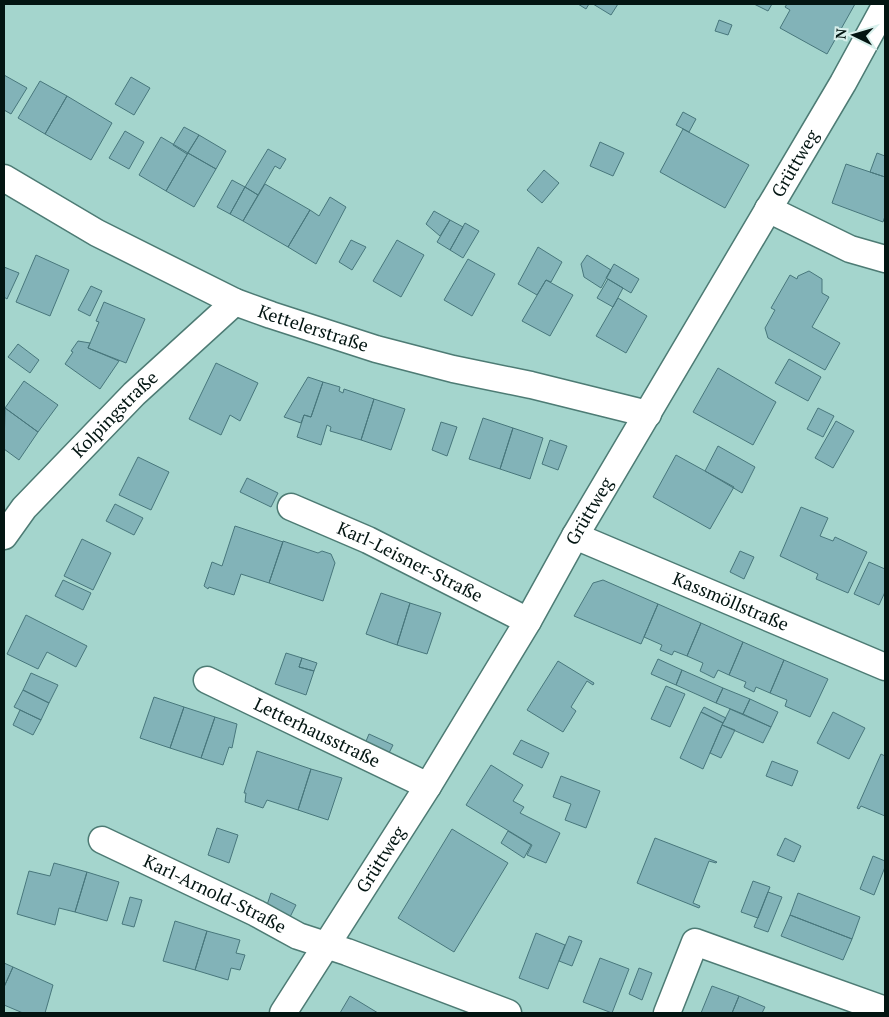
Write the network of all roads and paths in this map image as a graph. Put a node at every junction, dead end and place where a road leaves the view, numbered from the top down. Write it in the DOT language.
graph roads {
  1 [pos="885,6"];
  2 [pos="4,178"];
  3 [pos="768,209"];
  4 [pos="885,259"];
  5 [pos="235,302"];
  6 [pos="648,414"];
  7 [pos="291,507"];
  8 [pos="4,536"];
  9 [pos="575,536"];
  10 [pos="528,621"];
  11 [pos="885,667"];
  12 [pos="207,680"];
  13 [pos="428,786"];
  14 [pos="102,840"];
  15 [pos="328,945"];
  16 [pos="885,1010"];
  17 [pos="283,1013"];
  18 [pos="508,1013"];
  19 [pos="667,1013"];
  1 -- 3 [label="street, Grüttweg"];
  2 -- 5 [label="street, Kettelerstraße"];
  3 -- 4 [label="street"];
  3 -- 6 [label="street, Grüttweg"];
  5 -- 6 [label="street, Kettelerstraße"];
  5 -- 8 [label="street, Kolpingstraße"];
  6 -- 9 [label="street, Grüttweg"];
  7 -- 10 [label="street, Karl-Leisner-Straße"];
  9 -- 10 [label="street, Grüttweg"];
  9 -- 11 [label="street, Kassmöllstraße"];
  10 -- 13 [label="street, Grüttweg"];
  12 -- 13 [label="street, Letterhausstraße"];
  13 -- 15 [label="street, Grüttweg"];
  14 -- 15 [label="street, Karl-Arnold-Straße"];
  15 -- 17 [label="street, Grüttweg"];
  15 -- 18 [label="street, Karl-Arnold-Straße"];
  16 -- 19 [label="street"];
}
